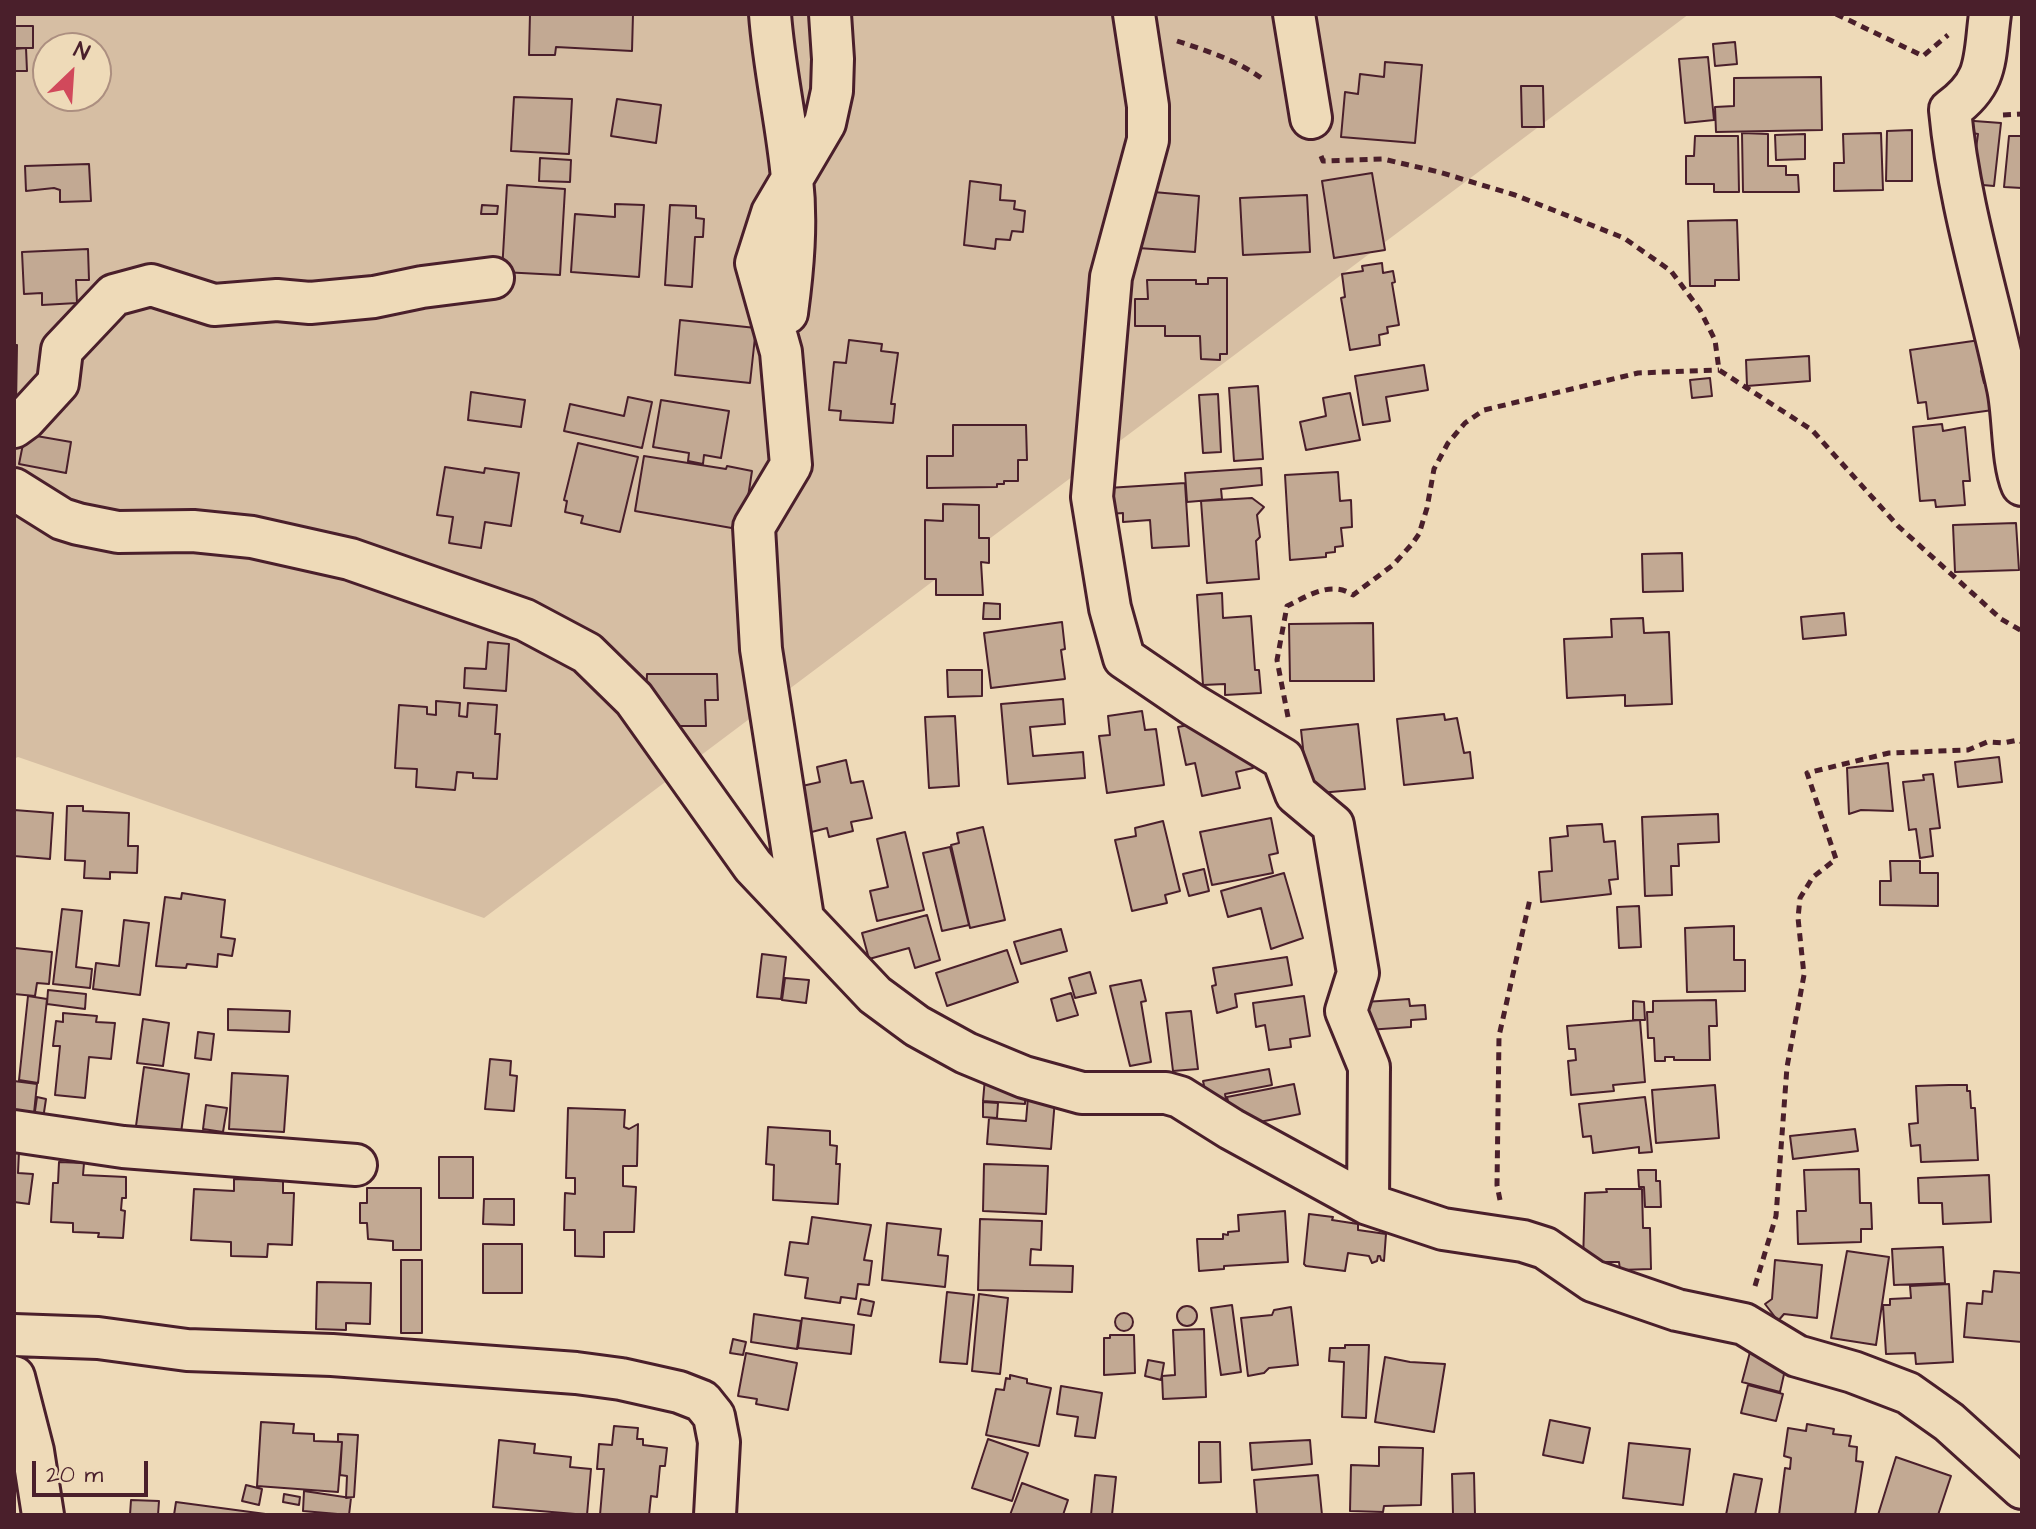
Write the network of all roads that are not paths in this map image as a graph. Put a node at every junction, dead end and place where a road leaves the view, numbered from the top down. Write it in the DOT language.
graph roads {
  1 [pos="770,14"];
  2 [pos="830,14"];
  3 [pos="1294,14"];
  4 [pos="1134,20"];
  5 [pos="1972,22"];
  6 [pos="1311,118"];
  7 [pos="792,179"];
  8 [pos="493,278"];
  9 [pos="787,313"];
  10 [pos="14,427"];
  11 [pos="2022,485"];
  12 [pos="14,489"];
  13 [pos="803,918"];
  14 [pos="14,1131"];
  15 [pos="356,1165"];
  16 [pos="1368,1204"];
  17 [pos="14,1335"];
  18 [pos="14,1377"];
  19 [pos="2022,1488"];
  20 [pos="43,1515"];
  21 [pos="715,1515"];
  1 -- 7 [label="street"];
  2 -- 7 [label="street"];
  3 -- 6 [label="street"];
  4 -- 16 [label="street"];
  5 -- 11 [label="street"];
  7 -- 9 [label="street"];
  7 -- 13 [label="street"];
  8 -- 10 [label="street"];
  12 -- 13 [label="street"];
  13 -- 16 [label="street"];
  14 -- 15 [label="street"];
  16 -- 19 [label="street"];
  17 -- 21 [label="street"];
  18 -- 20 [label="street"];
}
